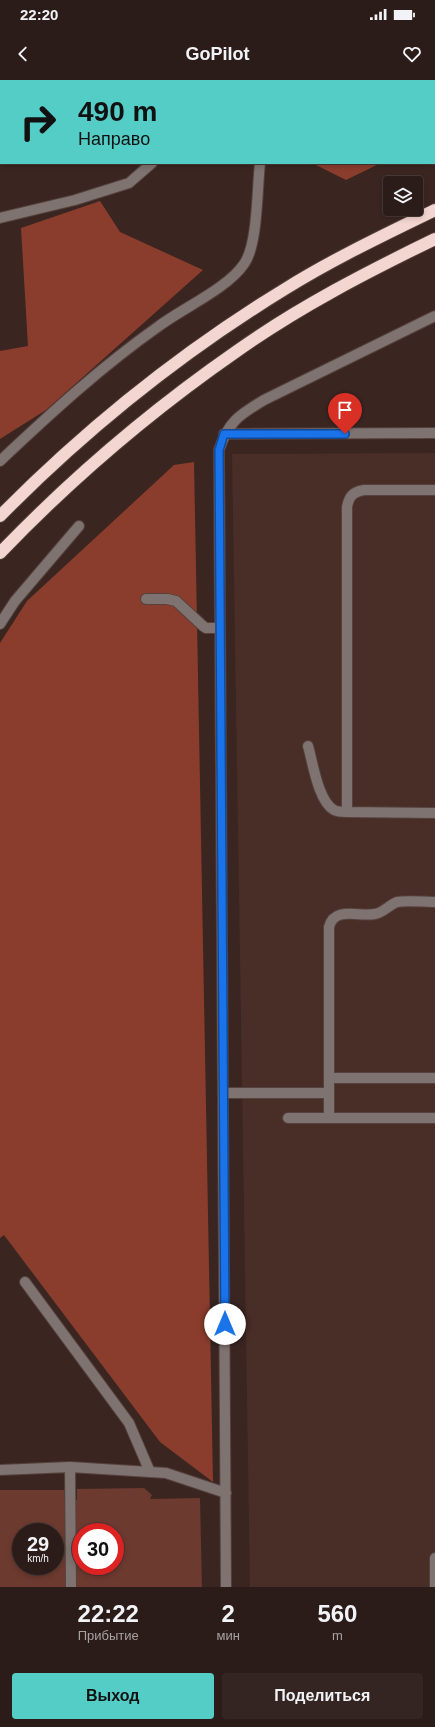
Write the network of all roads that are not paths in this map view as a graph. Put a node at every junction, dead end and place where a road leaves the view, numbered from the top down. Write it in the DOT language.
graph roads {
  1 [pos="151,164"];
  2 [pos="260,164"];
  3 [pos="435,210"];
  4 [pos="0,218"];
  5 [pos="435,239"];
  6 [pos="435,316"];
  7 [pos="435,433"];
  8 [pos="224,434"];
  9 [pos="0,461"];
  10 [pos="435,490"];
  11 [pos="0,516"];
  12 [pos="79,526"];
  13 [pos="0,553"];
  14 [pos="146,599"];
  15 [pos="0,624"];
  16 [pos="220,628"];
  17 [pos="308,746"];
  18 [pos="347,812"];
  19 [pos="435,813"];
  20 [pos="435,902"];
  21 [pos="329,1078"];
  22 [pos="435,1078"];
  23 [pos="223,1093"];
  24 [pos="329,1093"];
  25 [pos="288,1118"];
  26 [pos="329,1118"];
  27 [pos="435,1118"];
  28 [pos="25,1282"];
  29 [pos="70,1467"];
  30 [pos="0,1470"];
  31 [pos="150,1472"];
  32 [pos="226,1493"];
  33 [pos="435,1558"];
  34 [pos="71,1587"];
  35 [pos="226,1587"];
  36 [pos="435,1587"];
  1 -- 4 [label="street"];
  2 -- 9 [label="street"];
  3 -- 11 [label="highway"];
  5 -- 13 [label="highway"];
  6 -- 8 [label="street"];
  7 -- 8 [label="street"];
  8 -- 16 [label="street"];
  10 -- 18 [label="street"];
  12 -- 15 [label="street"];
  14 -- 16 [label="street"];
  16 -- 23 [label="street"];
  17 -- 18 [label="street"];
  18 -- 19 [label="street"];
  20 -- 21 [label="street"];
  21 -- 22 [label="street"];
  21 -- 24 [label="street"];
  23 -- 24 [label="street"];
  23 -- 32 [label="street"];
  24 -- 26 [label="street"];
  25 -- 26 [label="street"];
  26 -- 27 [label="street"];
  28 -- 31 [label="street"];
  29 -- 30 [label="street"];
  29 -- 31 [label="street"];
  29 -- 34 [label="street"];
  31 -- 32 [label="street"];
  32 -- 35 [label="street"];
  33 -- 36 [label="street"];
}
